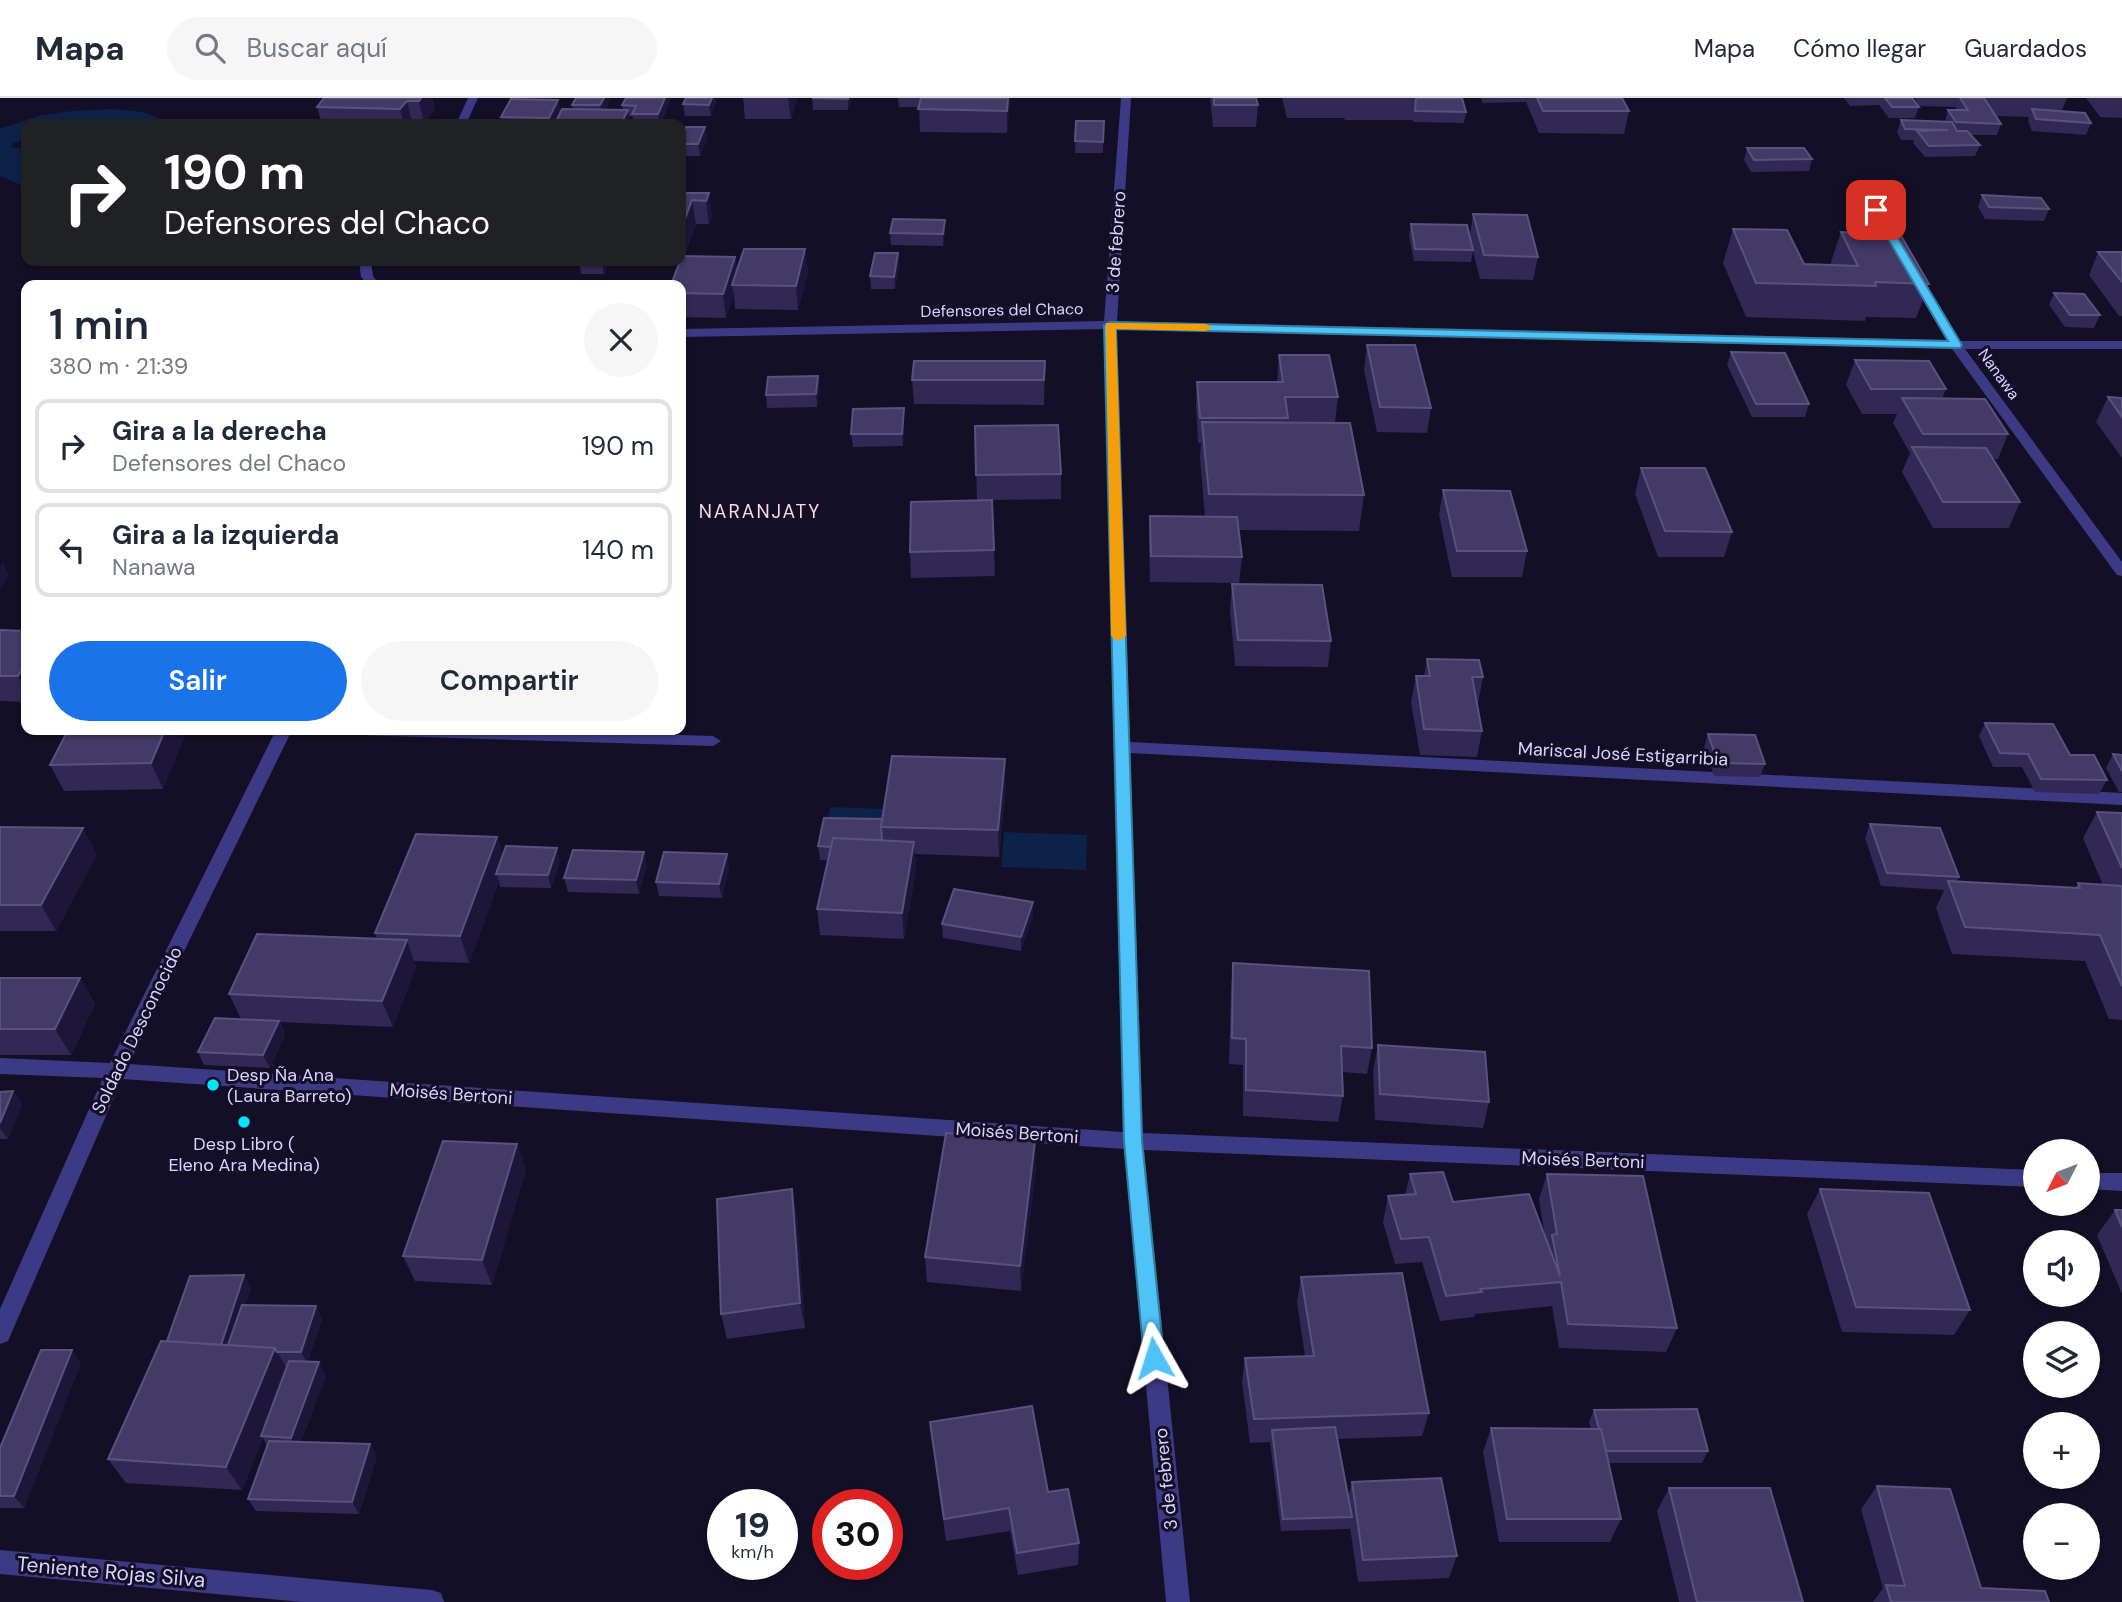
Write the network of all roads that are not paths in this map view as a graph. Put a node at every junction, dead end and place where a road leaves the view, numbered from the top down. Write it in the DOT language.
graph roads {
  1 [pos="473,98"];
  2 [pos="1126,98"];
  3 [pos="463,119"];
  4 [pos="1863,187"];
  5 [pos="1110,325"];
  6 [pos="686,333"];
  7 [pos="1956,345"];
  8 [pos="2122,345"];
  9 [pos="2122,572"];
  10 [pos="282,735"];
  11 [pos="520,735"];
  12 [pos="713,741"];
  13 [pos="1121,747"];
  14 [pos="2122,799"];
  15 [pos="0,1066"];
  16 [pos="116,1070"];
  17 [pos="1133,1141"];
  18 [pos="2023,1178"];
  19 [pos="2100,1181"];
  20 [pos="2122,1182"];
  21 [pos="0,1335"];
  22 [pos="0,1562"];
  23 [pos="432,1602"];
  24 [pos="1178,1602"];
  1 -- 3 [label="street"];
  2 -- 5 [label="street, 3 de febrero"];
  4 -- 7 [label="street, Nanawa"];
  5 -- 6 [label="street, Defensores del Chaco"];
  5 -- 7 [label="street, Defensores del Chaco"];
  5 -- 13 [label="street, 3 de febrero"];
  7 -- 8 [label="street, Defensores del Chaco"];
  7 -- 9 [label="street, Nanawa"];
  10 -- 16 [label="street, Soldado Desconocido"];
  11 -- 12 [label="street"];
  13 -- 14 [label="street, Mariscal José Estigarribia"];
  13 -- 17 [label="street, 3 de febrero"];
  15 -- 16 [label="street, Moisés Bertoni"];
  16 -- 17 [label="street, Moisés Bertoni"];
  16 -- 21 [label="street, Soldado Desconocido"];
  17 -- 18 [label="street, Moisés Bertoni"];
  17 -- 24 [label="street, 3 de febrero"];
  19 -- 20 [label="street"];
  22 -- 23 [label="street, Teniente Rojas Silva"];
}
